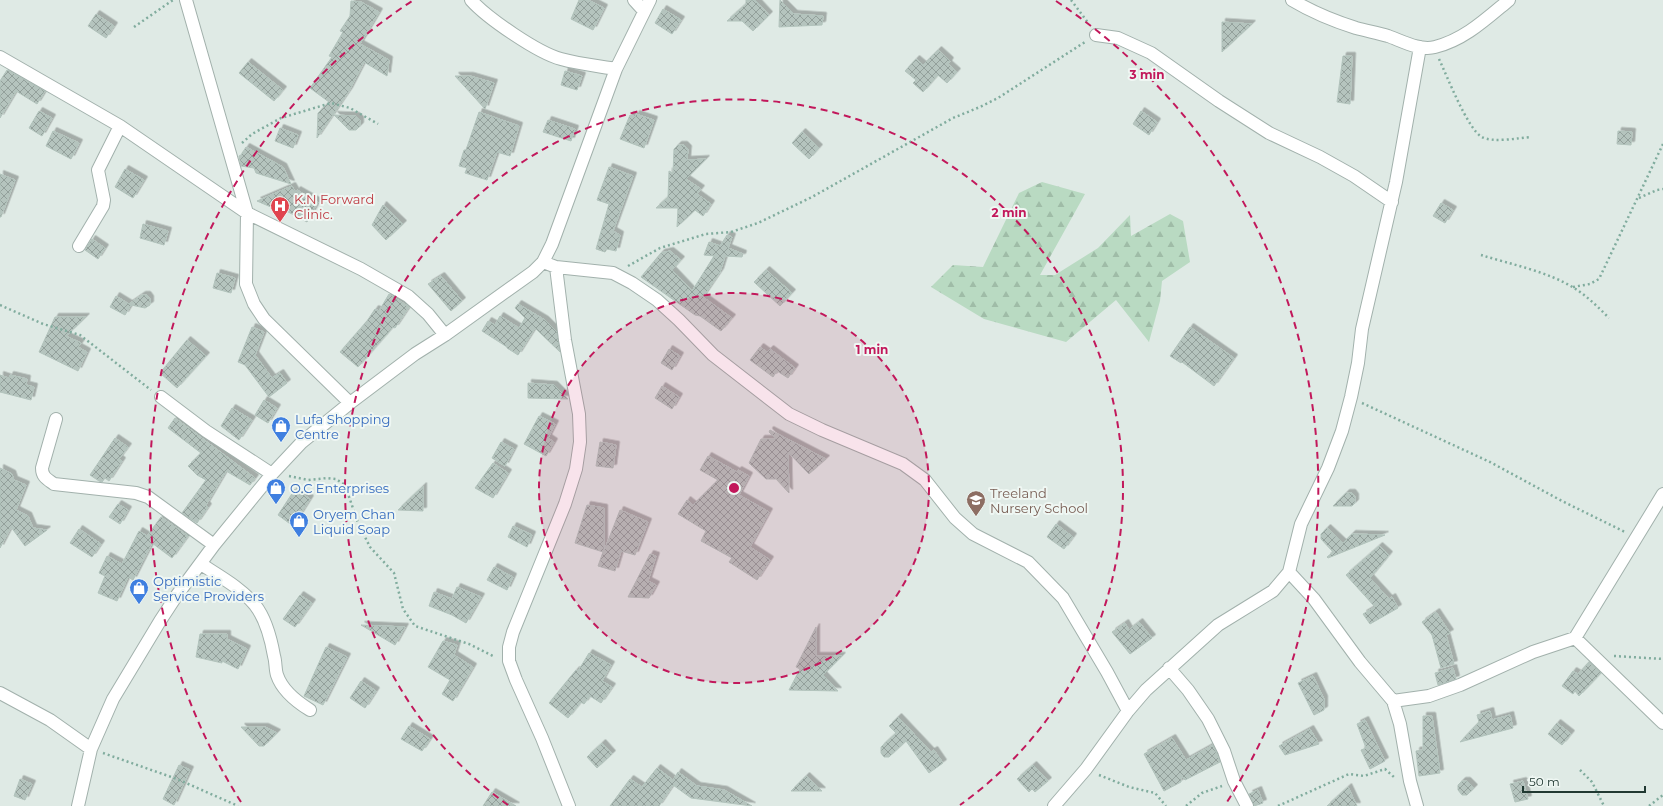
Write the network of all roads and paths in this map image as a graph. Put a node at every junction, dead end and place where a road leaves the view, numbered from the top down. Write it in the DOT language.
graph roads {
  1 [pos="174,0"];
  2 [pos="186,0"];
  3 [pos="471,0"];
  4 [pos="634,0"];
  5 [pos="650,0"];
  6 [pos="1071,0"];
  7 [pos="1292,0"];
  8 [pos="1508,0"];
  9 [pos="644,11"];
  10 [pos="134,27"];
  11 [pos="1096,35"];
  12 [pos="1420,47"];
  13 [pos="1433,48"];
  14 [pos="0,57"];
  15 [pos="616,69"];
  16 [pos="378,124"];
  17 [pos="120,126"];
  18 [pos="1531,137"];
  19 [pos="1663,144"];
  20 [pos="228,154"];
  21 [pos="1663,189"];
  22 [pos="1639,198"];
  23 [pos="1392,202"];
  24 [pos="247,213"];
  25 [pos="79,246"];
  26 [pos="1481,255"];
  27 [pos="543,262"];
  28 [pos="556,267"];
  29 [pos="613,273"];
  30 [pos="1573,287"];
  31 [pos="0,305"];
  32 [pos="1609,318"];
  33 [pos="445,335"];
  34 [pos="161,397"];
  35 [pos="1351,397"];
  36 [pos="350,402"];
  37 [pos="56,419"];
  38 [pos="272,474"];
  39 [pos="1663,494"];
  40 [pos="1637,538"];
  41 [pos="214,545"];
  42 [pos="201,564"];
  43 [pos="1289,572"];
  44 [pos="1576,638"];
  45 [pos="1593,654"];
  46 [pos="1663,659"];
  47 [pos="509,661"];
  48 [pos="1169,668"];
  49 [pos="0,693"];
  50 [pos="1393,701"];
  51 [pos="310,710"];
  52 [pos="1128,711"];
  53 [pos="1663,723"];
  54 [pos="91,749"];
  55 [pos="1086,769"];
  56 [pos="1580,770"];
  57 [pos="1234,781"];
  58 [pos="1410,781"];
  59 [pos="1663,795"];
  60 [pos="78,806"];
  61 [pos="238,806"];
  62 [pos="569,806"];
  63 [pos="1054,806"];
  64 [pos="1166,806"];
  65 [pos="1186,806"];
  66 [pos="1247,806"];
  67 [pos="1278,806"];
  68 [pos="1417,806"];
  69 [pos="1604,806"];
  70 [pos="1649,806"];
  1 -- 10 [label="path"];
  2 -- 20 [label="street"];
  3 -- 15 [label="street"];
  4 -- 9 [label="street"];
  5 -- 9 [label="street"];
  6 -- 11 [label="path"];
  7 -- 12 [label="street"];
  8 -- 13 [label="street"];
  9 -- 15 [label="street"];
  11 -- 23 [label="street"];
  11 -- 29 [label="path"];
  12 -- 13 [label="street"];
  12 -- 23 [label="street"];
  13 -- 18 [label="path"];
  14 -- 17 [label="street"];
  15 -- 27 [label="street"];
  16 -- 20 [label="path"];
  17 -- 24 [label="street"];
  17 -- 25 [label="street"];
  19 -- 22 [label="path"];
  20 -- 24 [label="street"];
  21 -- 22 [label="path"];
  22 -- 30 [label="path"];
  23 -- 35 [label="street"];
  24 -- 33 [label="street"];
  24 -- 36 [label="street"];
  26 -- 30 [label="path"];
  27 -- 28 [label="street"];
  27 -- 33 [label="street"];
  28 -- 29 [label="street"];
  28 -- 47 [label="street"];
  29 -- 52 [label="street"];
  30 -- 32 [label="path"];
  31 -- 34 [label="path"];
  33 -- 36 [label="street"];
  34 -- 38 [label="street"];
  35 -- 40 [label="path"];
  35 -- 43 [label="street"];
  36 -- 38 [label="street"];
  37 -- 41 [label="street"];
  38 -- 41 [label="street"];
  38 -- 47 [label="path"];
  39 -- 40 [label="street"];
  40 -- 44 [label="street"];
  41 -- 42 [label="street"];
  42 -- 51 [label="street"];
  42 -- 54 [label="street"];
  43 -- 48 [label="street"];
  43 -- 50 [label="street"];
  44 -- 45 [label="street"];
  44 -- 50 [label="street"];
  45 -- 46 [label="path"];
  45 -- 53 [label="street"];
  47 -- 62 [label="street"];
  48 -- 52 [label="street"];
  48 -- 57 [label="street"];
  49 -- 54 [label="street"];
  50 -- 58 [label="street"];
  52 -- 55 [label="street"];
  54 -- 60 [label="street"];
  54 -- 61 [label="path"];
  55 -- 63 [label="street"];
  55 -- 64 [label="path"];
  56 -- 69 [label="path"];
  57 -- 65 [label="path"];
  57 -- 66 [label="street"];
  58 -- 67 [label="path"];
  58 -- 68 [label="street"];
  59 -- 70 [label="path"];
}
